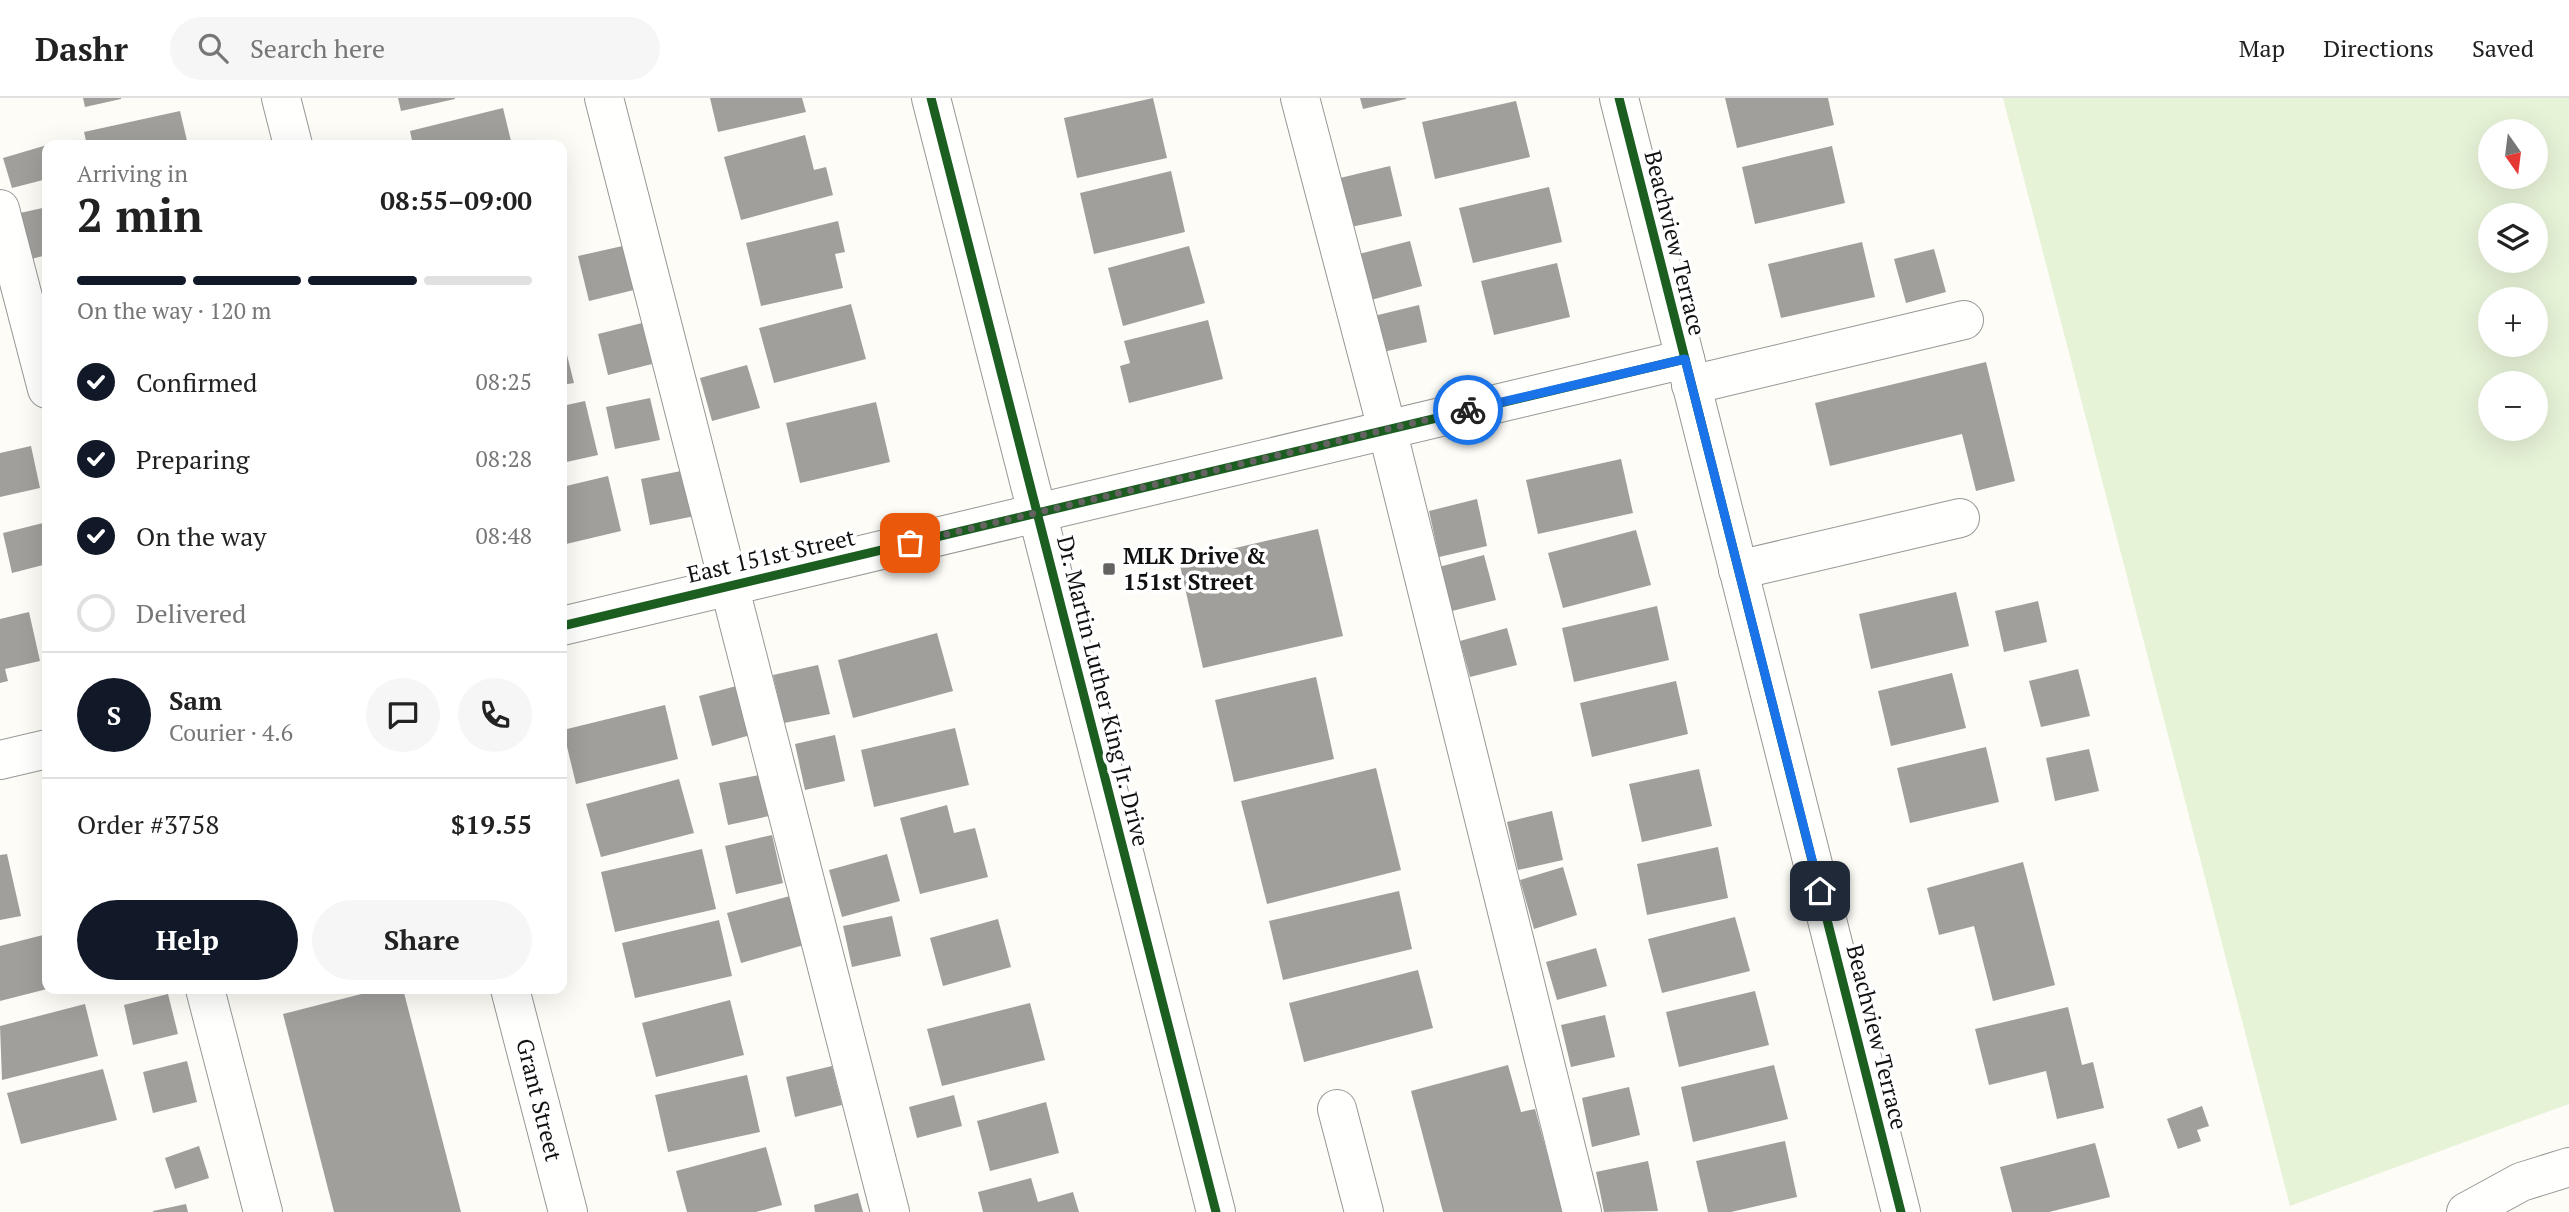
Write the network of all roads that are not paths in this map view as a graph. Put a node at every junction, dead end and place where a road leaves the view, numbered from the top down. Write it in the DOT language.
graph roads {
  1 [pos="281,98"];
  2 [pos="604,98"];
  3 [pos="931,98"];
  4 [pos="1300,98"];
  5 [pos="1619,98"];
  6 [pos="292,140"];
  7 [pos="0,209"];
  8 [pos="1964,320"];
  9 [pos="42,370"];
  10 [pos="1688,372"];
  11 [pos="1387,429"];
  12 [pos="1037,512"];
  13 [pos="1960,518"];
  14 [pos="1738,570"];
  15 [pos="732,585"];
  16 [pos="567,625"];
  17 [pos="42,750"];
  18 [pos="0,760"];
  19 [pos="206,994"];
  20 [pos="511,994"];
  21 [pos="1337,1110"];
  22 [pos="2569,1167"];
  23 [pos="263,1212"];
  24 [pos="568,1212"];
  25 [pos="890,1212"];
  26 [pos="1216,1212"];
  27 [pos="1364,1212"];
  28 [pos="1583,1212"];
  29 [pos="1901,1212"];
  30 [pos="2466,1212"];
  1 -- 6 [label="street"];
  2 -- 15 [label="street"];
  3 -- 12 [label="street, Dr. Martin Luther King Jr. Drive"];
  4 -- 11 [label="street"];
  5 -- 10 [label="street, Beachview Terrace"];
  7 -- 9 [label="street"];
  8 -- 10 [label="street, East 151st Street"];
  10 -- 11 [label="street, East 151st Street"];
  10 -- 14 [label="street, Beachview Terrace"];
  11 -- 12 [label="street, East 151st Street"];
  11 -- 28 [label="street"];
  12 -- 15 [label="street, East 151st Street"];
  12 -- 26 [label="street, Dr. Martin Luther King Jr. Drive"];
  13 -- 14 [label="street"];
  14 -- 29 [label="street, Beachview Terrace"];
  15 -- 16 [label="street, East 151st Street"];
  15 -- 25 [label="street"];
  17 -- 18 [label="street"];
  19 -- 23 [label="street"];
  20 -- 24 [label="street, Grant Street"];
  21 -- 27 [label="street"];
  22 -- 30 [label="street"];
}
